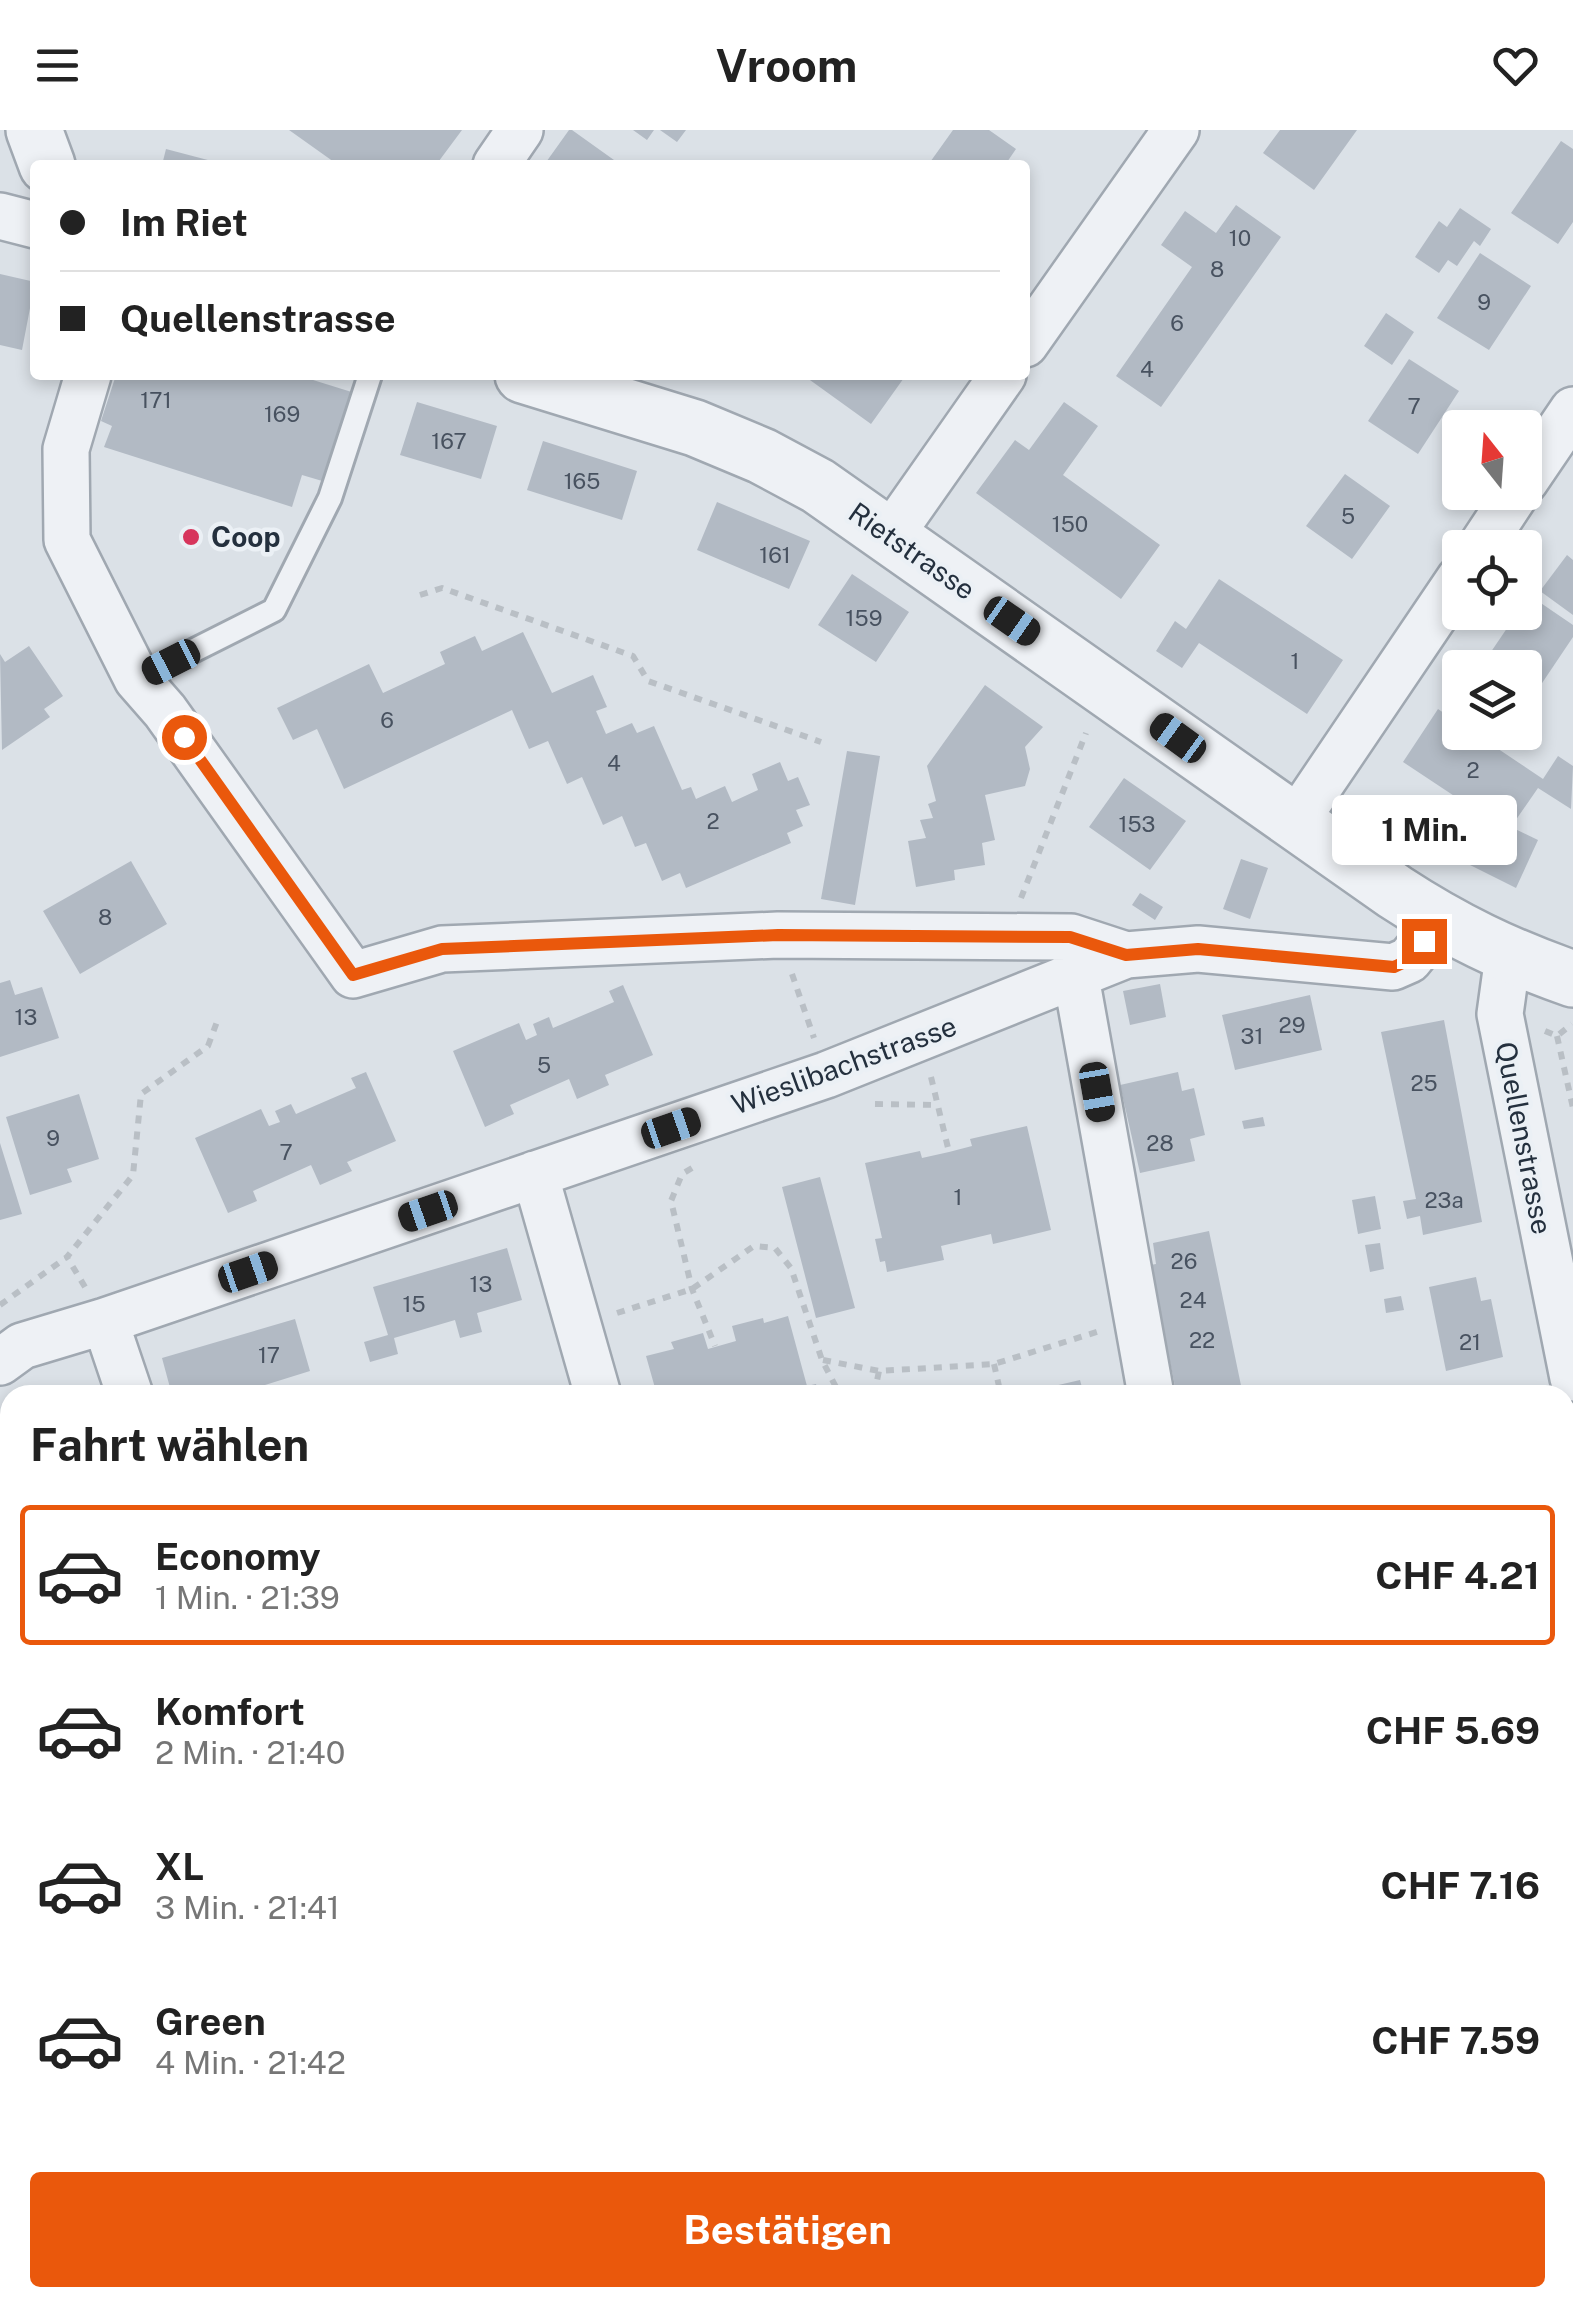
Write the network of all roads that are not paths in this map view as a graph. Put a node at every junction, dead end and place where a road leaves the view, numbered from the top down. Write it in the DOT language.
graph roads {
  1 [pos="34,130"];
  2 [pos="520,130"];
  3 [pos="1176,130"];
  4 [pos="45,160"];
  5 [pos="499,160"];
  6 [pos="0,216"];
  7 [pos="30,224"];
  8 [pos="1030,337"];
  9 [pos="86,380"];
  10 [pos="368,380"];
  11 [pos="539,380"];
  12 [pos="999,380"];
  13 [pos="1573,410"];
  14 [pos="1542,456"];
  15 [pos="890,536"];
  16 [pos="1442,605"];
  17 [pos="137,679"];
  18 [pos="1295,822"];
  19 [pos="1440,922"];
  20 [pos="1126,955"];
  21 [pos="1508,956"];
  22 [pos="1076,977"];
  23 [pos="1573,978"];
  24 [pos="535,1174"];
  25 [pos="105,1321"];
  26 [pos="0,1362"];
  27 [pos="1573,1378"];
  28 [pos="127,1385"];
  29 [pos="595,1385"];
  30 [pos="1150,1385"];
  1 -- 4 [label="street"];
  2 -- 5 [label="street"];
  3 -- 8 [label="street"];
  6 -- 7 [label="street"];
  9 -- 17 [label="street"];
  10 -- 17 [label="lane"];
  11 -- 15 [label="street, Rietstrasse"];
  12 -- 15 [label="street"];
  13 -- 14 [label="street"];
  15 -- 18 [label="street, Rietstrasse"];
  16 -- 18 [label="street"];
  17 -- 20 [label="street"];
  18 -- 19 [label="street, Rietstrasse"];
  19 -- 20 [label="street"];
  19 -- 21 [label="street, Rietstrasse"];
  20 -- 22 [label="street, Wieslibachstrasse"];
  21 -- 23 [label="street, Rietstrasse"];
  21 -- 27 [label="street, Quellenstrasse"];
  22 -- 24 [label="street, Wieslibachstrasse"];
  22 -- 30 [label="street"];
  24 -- 25 [label="street, Wieslibachstrasse"];
  24 -- 29 [label="street"];
  25 -- 26 [label="street, Wieslibachstrasse"];
  25 -- 28 [label="street"];
}
